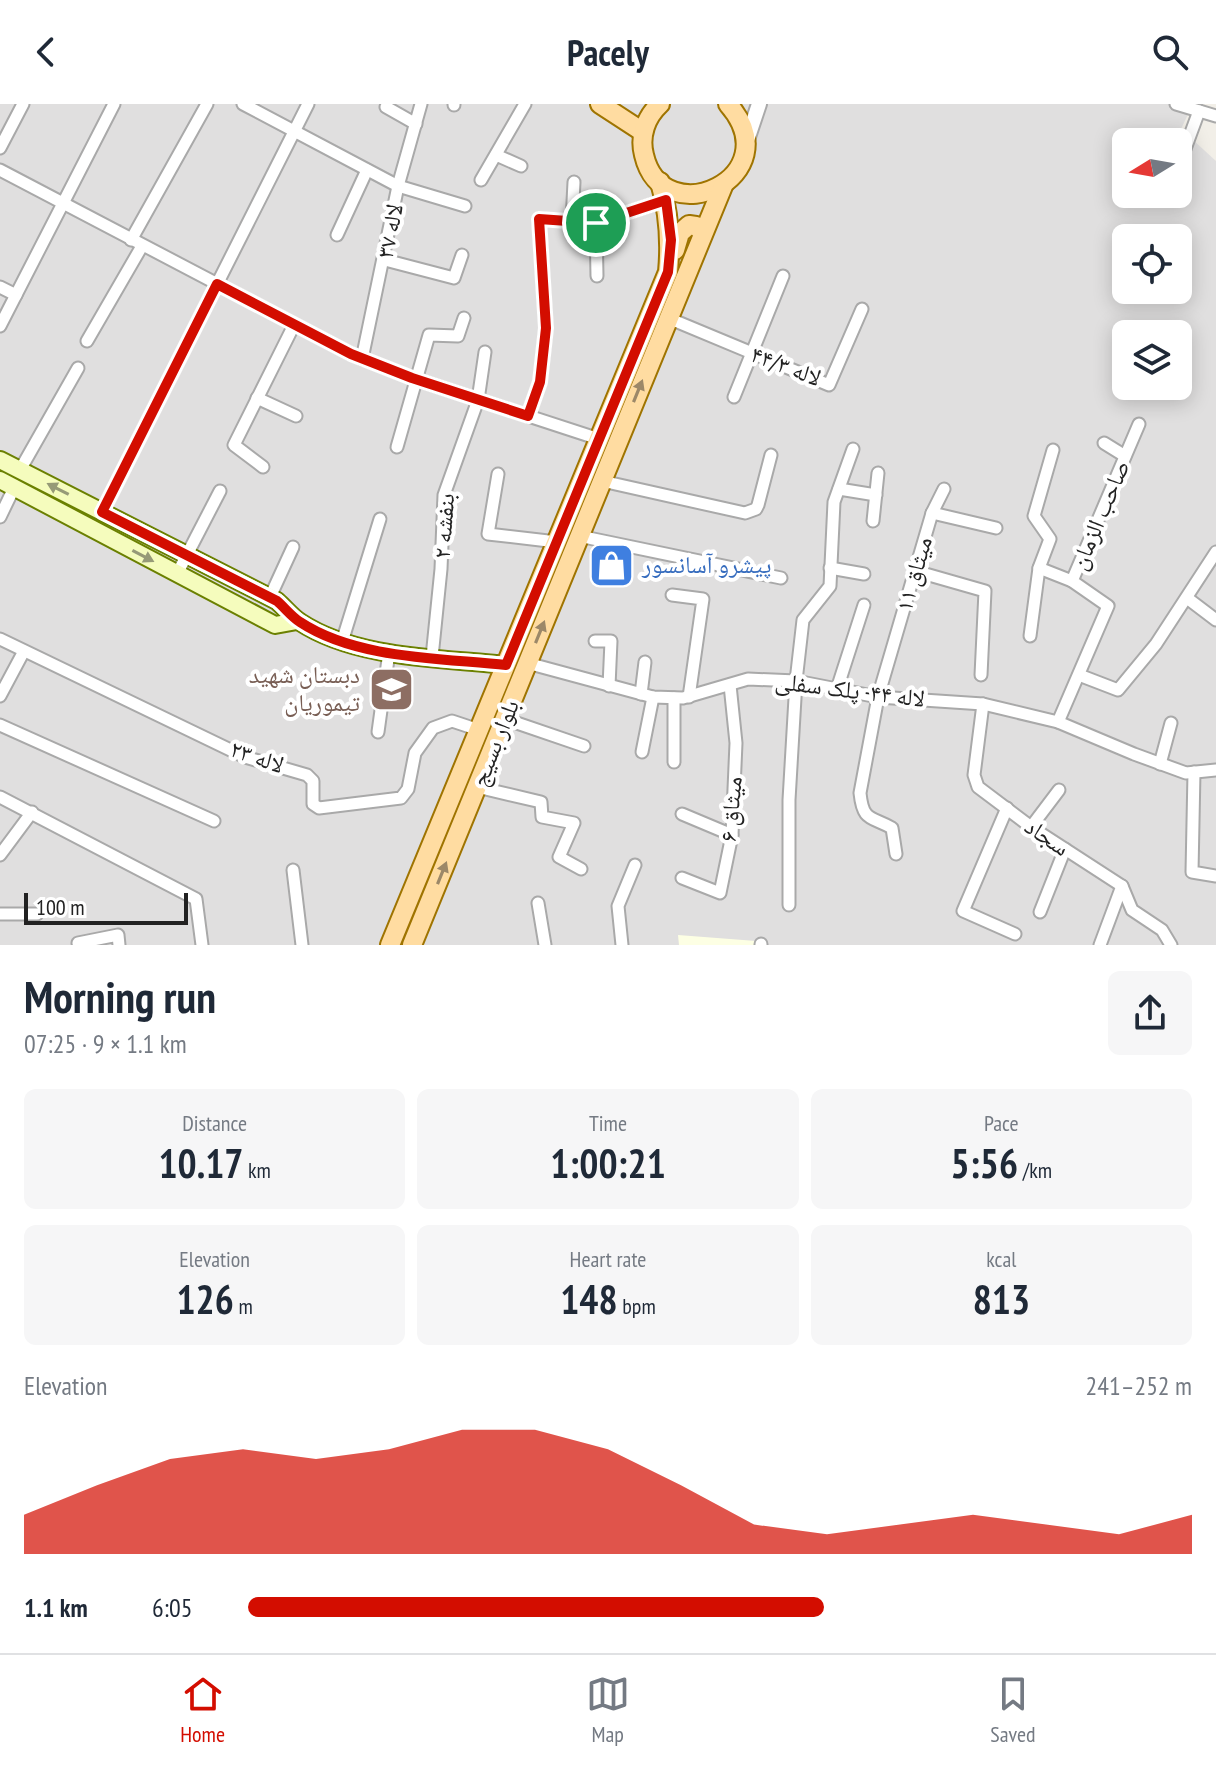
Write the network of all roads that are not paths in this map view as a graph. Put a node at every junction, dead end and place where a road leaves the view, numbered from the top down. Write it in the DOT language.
graph roads {
  1 [pos="23,104"];
  2 [pos="114,104"];
  3 [pos="207,104"];
  4 [pos="243,104"];
  5 [pos="308,104"];
  6 [pos="421,104"];
  7 [pos="525,104"];
  8 [pos="660,104"];
  9 [pos="728,104"];
  10 [pos="759,104"];
  11 [pos="1176,104"];
  12 [pos="613,106"];
  13 [pos="386,107"];
  14 [pos="1199,111"];
  15 [pos="1216,116"];
  16 [pos="416,124"];
  17 [pos="1192,130"];
  18 [pos="294,131"];
  19 [pos="643,132"];
  20 [pos="746,143"];
  21 [pos="0,148"];
  22 [pos="496,155"];
  23 [pos="521,166"];
  24 [pos="0,170"];
  25 [pos="367,170"];
  26 [pos="481,180"];
  27 [pos="574,182"];
  28 [pos="398,186"];
  29 [pos="723,186"];
  30 [pos="663,191"];
  31 [pos="63,203"];
  32 [pos="465,206"];
  33 [pos="572,221"];
  34 [pos="596,223"];
  35 [pos="703,233"];
  36 [pos="337,235"];
  37 [pos="137,243"];
  38 [pos="462,255"];
  39 [pos="385,260"];
  40 [pos="668,272"];
  41 [pos="597,276"];
  42 [pos="783,276"];
  43 [pos="217,284"];
  44 [pos="0,287"];
  45 [pos="16,295"];
  46 [pos="862,309"];
  47 [pos="464,318"];
  48 [pos="668,318"];
  49 [pos="294,325"];
  50 [pos="0,326"];
  51 [pos="87,341"];
  52 [pos="485,352"];
  53 [pos="752,353"];
  54 [pos="362,359"];
  55 [pos="78,368"];
  56 [pos="417,379"];
  57 [pos="734,397"];
  58 [pos="257,398"];
  59 [pos="478,400"];
  60 [pos="296,416"];
  61 [pos="528,416"];
  62 [pos="1139,424"];
  63 [pos="599,439"];
  64 [pos="1104,443"];
  65 [pos="397,447"];
  66 [pos="853,449"];
  67 [pos="1053,450"];
  68 [pos="771,455"];
  69 [pos="1125,456"];
  70 [pos="0,460"];
  71 [pos="263,467"];
  72 [pos="20,470"];
  73 [pos="878,473"];
  74 [pos="498,474"];
  75 [pos="602,481"];
  76 [pos="7,484"];
  77 [pos="839,489"];
  78 [pos="944,489"];
  79 [pos="220,491"];
  80 [pos="876,495"];
  81 [pos="102,512"];
  82 [pos="932,513"];
  83 [pos="0,517"];
  84 [pos="380,519"];
  85 [pos="873,521"];
  86 [pos="996,528"];
  87 [pos="579,536"];
  88 [pos="557,542"];
  89 [pos="293,547"];
  90 [pos="1216,552"];
  91 [pos="188,554"];
  92 [pos="830,568"];
  93 [pos="1039,568"];
  94 [pos="915,571"];
  95 [pos="177,574"];
  96 [pos="864,574"];
  97 [pos="781,578"];
  98 [pos="1072,581"];
  99 [pos="672,595"];
  100 [pos="270,597"];
  101 [pos="1187,598"];
  102 [pos="864,605"];
  103 [pos="1216,620"];
  104 [pos="297,621"];
  105 [pos="1030,636"];
  106 [pos="0,639"];
  107 [pos="595,641"];
  108 [pos="342,642"];
  109 [pos="24,651"];
  110 [pos="389,652"];
  111 [pos="432,657"];
  112 [pos="645,662"];
  113 [pos="527,663"];
  114 [pos="506,665"];
  115 [pos="981,675"];
  116 [pos="1079,675"];
  117 [pos="796,681"];
  118 [pos="730,685"];
  119 [pos="609,686"];
  120 [pos="837,689"];
  121 [pos="641,694"];
  122 [pos="0,696"];
  123 [pos="653,697"];
  124 [pos="689,697"];
  125 [pos="878,697"];
  126 [pos="674,698"];
  127 [pos="983,704"];
  128 [pos="505,719"];
  129 [pos="1058,722"];
  130 [pos="1171,723"];
  131 [pos="0,725"];
  132 [pos="479,730"];
  133 [pos="378,732"];
  134 [pos="584,746"];
  135 [pos="642,752"];
  136 [pos="674,762"];
  137 [pos="1160,764"];
  138 [pos="1216,770"];
  139 [pos="1194,772"];
  140 [pos="477,787"];
  141 [pos="1059,790"];
  142 [pos="0,797"];
  143 [pos="1007,808"];
  144 [pos="32,812"];
  145 [pos="682,814"];
  146 [pos="214,821"];
  147 [pos="1031,827"];
  148 [pos="732,835"];
  149 [pos="1065,849"];
  150 [pos="896,854"];
  151 [pos="0,855"];
  152 [pos="635,865"];
  153 [pos="581,869"];
  154 [pos="293,870"];
  155 [pos="1216,876"];
  156 [pos="682,878"];
  157 [pos="1122,886"];
  158 [pos="538,903"];
  159 [pos="789,905"];
  160 [pos="1040,912"];
  161 [pos="0,914"];
  162 [pos="37,914"];
  163 [pos="1015,934"];
  164 [pos="78,943"];
  165 [pos="119,945"];
  166 [pos="202,945"];
  167 [pos="302,945"];
  168 [pos="390,945"];
  169 [pos="412,945"];
  170 [pos="545,945"];
  171 [pos="622,945"];
  172 [pos="1100,945"];
  173 [pos="1171,945"];
  1 -- 21 [label="street"];
  2 -- 31 [label="street"];
  3 -- 37 [label="street"];
  4 -- 18 [label="street"];
  5 -- 18 [label="street"];
  6 -- 16 [label="street, لاله ۳۷"];
  7 -- 22 [label="street"];
  8 -- 19 [label="main road"];
  9 -- 20 [label="main road"];
  10 -- 20 [label="street"];
  11 -- 14 [label="street"];
  12 -- 19 [label="main road"];
  13 -- 16 [label="street"];
  14 -- 15 [label="street"];
  14 -- 17 [label="street"];
  16 -- 28 [label="street, لاله ۳۷"];
  18 -- 25 [label="street"];
  18 -- 43 [label="street"];
  19 -- 30 [label="main road, بلوار بسیج"];
  20 -- 29 [label="main road, بلوار بسیج"];
  22 -- 23 [label="street"];
  22 -- 26 [label="street"];
  24 -- 31 [label="street"];
  25 -- 28 [label="street"];
  25 -- 36 [label="street"];
  27 -- 33 [label="street"];
  28 -- 32 [label="street"];
  28 -- 39 [label="street, لاله ۳۷"];
  29 -- 30 [label="main road"];
  29 -- 35 [label="main road, بلوار بسیج"];
  30 -- 34 [label="street"];
  30 -- 40 [label="main road, بلوار بسیج"];
  31 -- 37 [label="street"];
  31 -- 45 [label="street"];
  33 -- 34 [label="street"];
  33 -- 61 [label="street"];
  34 -- 41 [label="street"];
  35 -- 40 [label="main road"];
  35 -- 48 [label="main road, بلوار بسیج"];
  37 -- 43 [label="street"];
  37 -- 51 [label="street"];
  38 -- 39 [label="street"];
  39 -- 54 [label="street, لاله ۳۷"];
  40 -- 63 [label="main road, بلوار بسیج"];
  42 -- 53 [label="street"];
  43 -- 49 [label="street"];
  43 -- 81 [label="street"];
  44 -- 45 [label="street"];
  45 -- 50 [label="street"];
  46 -- 53 [label="street, لاله ۴۴/۳"];
  47 -- 56 [label="street"];
  48 -- 53 [label="street, لاله ۴۴/۳"];
  75 -- 48 [label="main road, بلوار بسیج, one-way"];
  49 -- 54 [label="street"];
  49 -- 58 [label="street"];
  52 -- 59 [label="street, بنفشه ۲"];
  53 -- 57 [label="street"];
  54 -- 56 [label="street"];
  55 -- 72 [label="street"];
  56 -- 59 [label="street"];
  56 -- 65 [label="street"];
  58 -- 60 [label="street"];
  58 -- 71 [label="street"];
  59 -- 61 [label="street"];
  59 -- 111 [label="street, بنفشه ۲"];
  61 -- 63 [label="street"];
  62 -- 69 [label="street, صاحب الزمان"];
  63 -- 88 [label="main road, بلوار بسیج"];
  64 -- 69 [label="street"];
  66 -- 77 [label="street"];
  67 -- 93 [label="street"];
  68 -- 75 [label="street"];
  69 -- 98 [label="street, صاحب الزمان"];
  70 -- 72 [label="main road"];
  81 -- 72 [label="main road, one-way"];
  73 -- 80 [label="street"];
  74 -- 88 [label="street"];
  75 -- 87 [label="main road, بلوار بسیج"];
  76 -- 83 [label="street"];
  76 -- 95 [label="main road, one-way"];
  77 -- 80 [label="street"];
  77 -- 92 [label="street"];
  78 -- 82 [label="street"];
  79 -- 91 [label="street"];
  80 -- 85 [label="street"];
  81 -- 91 [label="main road"];
  82 -- 86 [label="street, میثاق ۱۱"];
  82 -- 94 [label="street, میثاق ۱۱"];
  84 -- 108 [label="street"];
  87 -- 97 [label="street"];
  113 -- 87 [label="main road, بلوار بسیج, one-way"];
  88 -- 114 [label="main road, بلوار بسیج"];
  89 -- 100 [label="street"];
  90 -- 101 [label="street"];
  91 -- 95 [label="street"];
  91 -- 100 [label="main road"];
  92 -- 96 [label="street"];
  92 -- 117 [label="street"];
  93 -- 98 [label="street"];
  93 -- 105 [label="street"];
  94 -- 115 [label="street"];
  94 -- 125 [label="street, میثاق ۱۱"];
  95 -- 104 [label="main road"];
  98 -- 116 [label="street, صاحب الزمان"];
  99 -- 124 [label="street"];
  100 -- 104 [label="main road"];
  101 -- 103 [label="street"];
  101 -- 116 [label="street"];
  102 -- 120 [label="street"];
  104 -- 108 [label="main road"];
  106 -- 109 [label="street"];
  107 -- 119 [label="street"];
  108 -- 110 [label="main road"];
  109 -- 122 [label="street"];
  109 -- 132 [label="street, لاله ۲۳"];
  110 -- 111 [label="main road"];
  110 -- 133 [label="street"];
  111 -- 114 [label="main road"];
  112 -- 121 [label="street"];
  113 -- 119 [label="street, لاله ۴۴- پلک سفلی"];
  113 -- 128 [label="main road, بلوار بسیج"];
  114 -- 132 [label="main road, بلوار بسیج"];
  116 -- 129 [label="street, صاحب الزمان"];
  117 -- 118 [label="street, لاله ۴۴- پلک سفلی"];
  117 -- 120 [label="street, لاله ۴۴- پلک سفلی"];
  117 -- 159 [label="street"];
  118 -- 124 [label="street, لاله ۴۴- پلک سفلی"];
  118 -- 148 [label="street, میثاق ۶"];
  119 -- 121 [label="street, لاله ۴۴- پلک سفلی"];
  120 -- 125 [label="street, لاله ۴۴- پلک سفلی"];
  121 -- 123 [label="street, لاله ۴۴- پلک سفلی"];
  123 -- 126 [label="street, لاله ۴۴- پلک سفلی"];
  123 -- 135 [label="street"];
  124 -- 126 [label="street, لاله ۴۴- پلک سفلی"];
  125 -- 127 [label="street, لاله ۴۴- پلک سفلی"];
  125 -- 150 [label="street, میثاق ۱۱"];
  126 -- 136 [label="street"];
  127 -- 129 [label="street, لاله ۴۴- پلک سفلی"];
  127 -- 143 [label="street, سجاد"];
  128 -- 134 [label="street"];
  128 -- 140 [label="main road, بلوار بسیج"];
  129 -- 137 [label="street, لاله ۴۴- پلک سفلی"];
  130 -- 137 [label="street"];
  131 -- 146 [label="street"];
  132 -- 168 [label="main road, بلوار بسیج"];
  137 -- 139 [label="street, لاله ۴۴- پلک سفلی"];
  138 -- 139 [label="street, لاله ۴۴- پلک سفلی"];
  139 -- 155 [label="street"];
  140 -- 153 [label="street"];
  169 -- 140 [label="main road, بلوار بسیج, one-way"];
  141 -- 147 [label="street"];
  142 -- 144 [label="street"];
  143 -- 147 [label="street, سجاد"];
  143 -- 163 [label="street"];
  144 -- 151 [label="street"];
  144 -- 166 [label="street"];
  145 -- 148 [label="street"];
  147 -- 149 [label="street, سجاد"];
  148 -- 156 [label="street, میثاق ۶"];
  149 -- 157 [label="street, سجاد"];
  149 -- 160 [label="street"];
  152 -- 171 [label="street"];
  154 -- 167 [label="street"];
  157 -- 172 [label="street"];
  157 -- 173 [label="street, سجاد"];
  158 -- 170 [label="street"];
  161 -- 162 [label="street"];
  164 -- 165 [label="street"];
}
